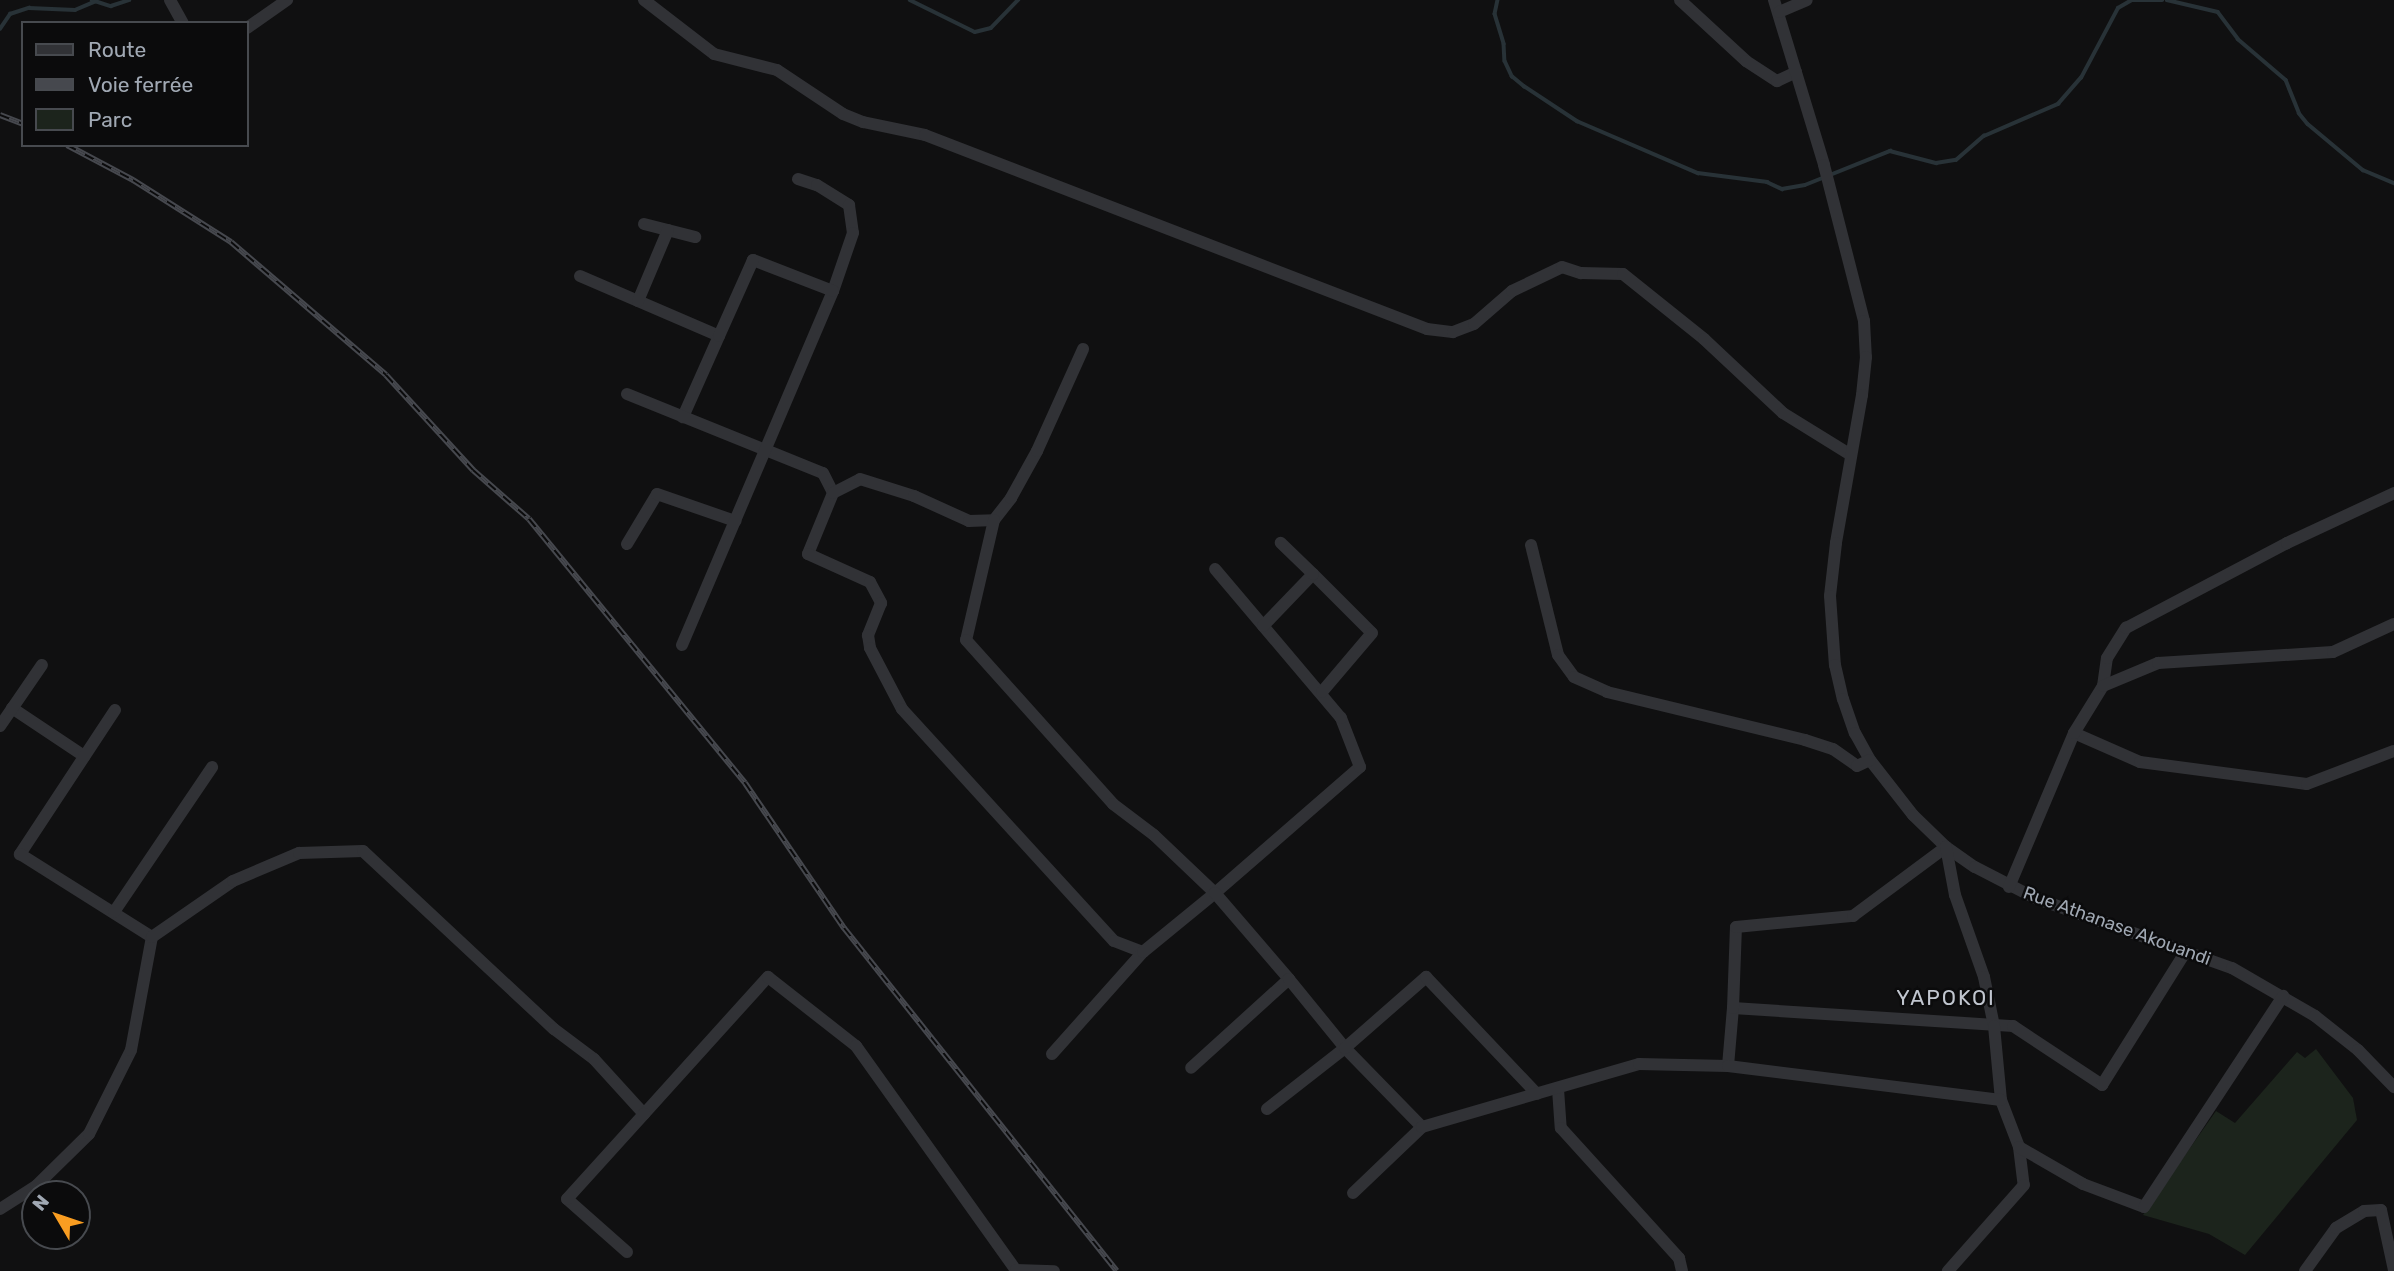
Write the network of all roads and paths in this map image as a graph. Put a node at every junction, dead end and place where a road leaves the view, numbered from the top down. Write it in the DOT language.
graph roads {
  1 [pos="170,0"];
  2 [pos="287,0"];
  3 [pos="644,0"];
  4 [pos="1680,0"];
  5 [pos="1807,0"];
  6 [pos="1776,6"];
  7 [pos="182,21"];
  8 [pos="248,27"];
  9 [pos="1796,72"];
  10 [pos="797,179"];
  11 [pos="645,224"];
  12 [pos="668,230"];
  13 [pos="695,237"];
  14 [pos="580,276"];
  15 [pos="833,291"];
  16 [pos="638,301"];
  17 [pos="719,336"];
  18 [pos="1083,349"];
  19 [pos="627,394"];
  20 [pos="683,417"];
  21 [pos="766,450"];
  22 [pos="1851,455"];
  23 [pos="833,493"];
  24 [pos="2394,493"];
  25 [pos="994,520"];
  26 [pos="735,521"];
  27 [pos="1281,543"];
  28 [pos="627,544"];
  29 [pos="1531,545"];
  30 [pos="1215,569"];
  31 [pos="1313,574"];
  32 [pos="2394,624"];
  33 [pos="1263,626"];
  34 [pos="682,645"];
  35 [pos="42,665"];
  36 [pos="2103,685"];
  37 [pos="1322,692"];
  38 [pos="12,708"];
  39 [pos="115,710"];
  40 [pos="0,726"];
  41 [pos="2074,733"];
  42 [pos="2394,751"];
  43 [pos="84,756"];
  44 [pos="1870,760"];
  45 [pos="212,767"];
  46 [pos="1946,847"];
  47 [pos="2009,887"];
  48 [pos="1215,893"];
  49 [pos="114,912"];
  50 [pos="152,937"];
  51 [pos="2186,951"];
  52 [pos="1143,952"];
  53 [pos="1289,979"];
  54 [pos="2283,996"];
  55 [pos="1734,1008"];
  56 [pos="1994,1026"];
  57 [pos="1345,1048"];
  58 [pos="1052,1054"];
  59 [pos="1728,1066"];
  60 [pos="1191,1068"];
  61 [pos="2394,1087"];
  62 [pos="1558,1089"];
  63 [pos="1537,1094"];
  64 [pos="2001,1100"];
  65 [pos="1267,1109"];
  66 [pos="644,1114"];
  67 [pos="1422,1127"];
  68 [pos="2019,1147"];
  69 [pos="1353,1193"];
  70 [pos="0,1209"];
  71 [pos="627,1252"];
  72 [pos="2394,1270"];
  73 [pos="1054,1271"];
  74 [pos="1682,1271"];
  75 [pos="1948,1271"];
  76 [pos="2305,1271"];
  1 -- 7 [label="street"];
  2 -- 8 [label="street"];
  3 -- 22 [label="street"];
  4 -- 9 [label="street"];
  5 -- 6 [label="street"];
  6 -- 9 [label="street, Rue Athanase Akouandi"];
  9 -- 22 [label="street, Rue Athanase Akouandi"];
  10 -- 15 [label="street"];
  11 -- 12 [label="street"];
  12 -- 13 [label="street"];
  12 -- 16 [label="street"];
  14 -- 16 [label="street"];
  15 -- 17 [label="street"];
  15 -- 21 [label="street"];
  16 -- 17 [label="street"];
  17 -- 20 [label="street"];
  18 -- 25 [label="street"];
  19 -- 20 [label="street"];
  20 -- 21 [label="street"];
  21 -- 23 [label="street"];
  21 -- 26 [label="street"];
  22 -- 44 [label="street, Rue Athanase Akouandi"];
  23 -- 25 [label="street"];
  23 -- 52 [label="street"];
  24 -- 36 [label="street"];
  25 -- 48 [label="street"];
  26 -- 28 [label="street"];
  26 -- 34 [label="street"];
  27 -- 31 [label="street"];
  29 -- 44 [label="street"];
  30 -- 33 [label="street"];
  31 -- 33 [label="street"];
  31 -- 37 [label="street"];
  32 -- 36 [label="street"];
  33 -- 37 [label="street"];
  35 -- 38 [label="street"];
  36 -- 41 [label="street"];
  37 -- 48 [label="street"];
  38 -- 40 [label="street"];
  38 -- 43 [label="street"];
  39 -- 43 [label="street"];
  41 -- 42 [label="street"];
  41 -- 47 [label="street"];
  43 -- 49 [label="street"];
  44 -- 46 [label="street, Rue Athanase Akouandi"];
  45 -- 49 [label="street"];
  46 -- 47 [label="street, Rue Athanase Akouandi"];
  46 -- 55 [label="street"];
  46 -- 56 [label="street"];
  47 -- 51 [label="street, Rue Athanase Akouandi"];
  48 -- 52 [label="street"];
  48 -- 53 [label="street"];
  49 -- 50 [label="street"];
  50 -- 66 [label="street"];
  50 -- 70 [label="street"];
  51 -- 54 [label="street, Rue Athanase Akouandi"];
  51 -- 56 [label="street"];
  52 -- 58 [label="street"];
  53 -- 57 [label="street"];
  53 -- 60 [label="street"];
  54 -- 61 [label="street, Rue Athanase Akouandi"];
  54 -- 68 [label="street"];
  55 -- 56 [label="street"];
  55 -- 59 [label="street"];
  56 -- 64 [label="street"];
  57 -- 63 [label="street"];
  57 -- 65 [label="street"];
  57 -- 67 [label="street"];
  59 -- 62 [label="street"];
  59 -- 64 [label="street"];
  62 -- 63 [label="street"];
  62 -- 74 [label="street"];
  63 -- 67 [label="street"];
  64 -- 68 [label="street"];
  66 -- 71 [label="street"];
  66 -- 73 [label="street"];
  67 -- 69 [label="street"];
  68 -- 75 [label="street"];
  72 -- 76 [label="street"];
}
